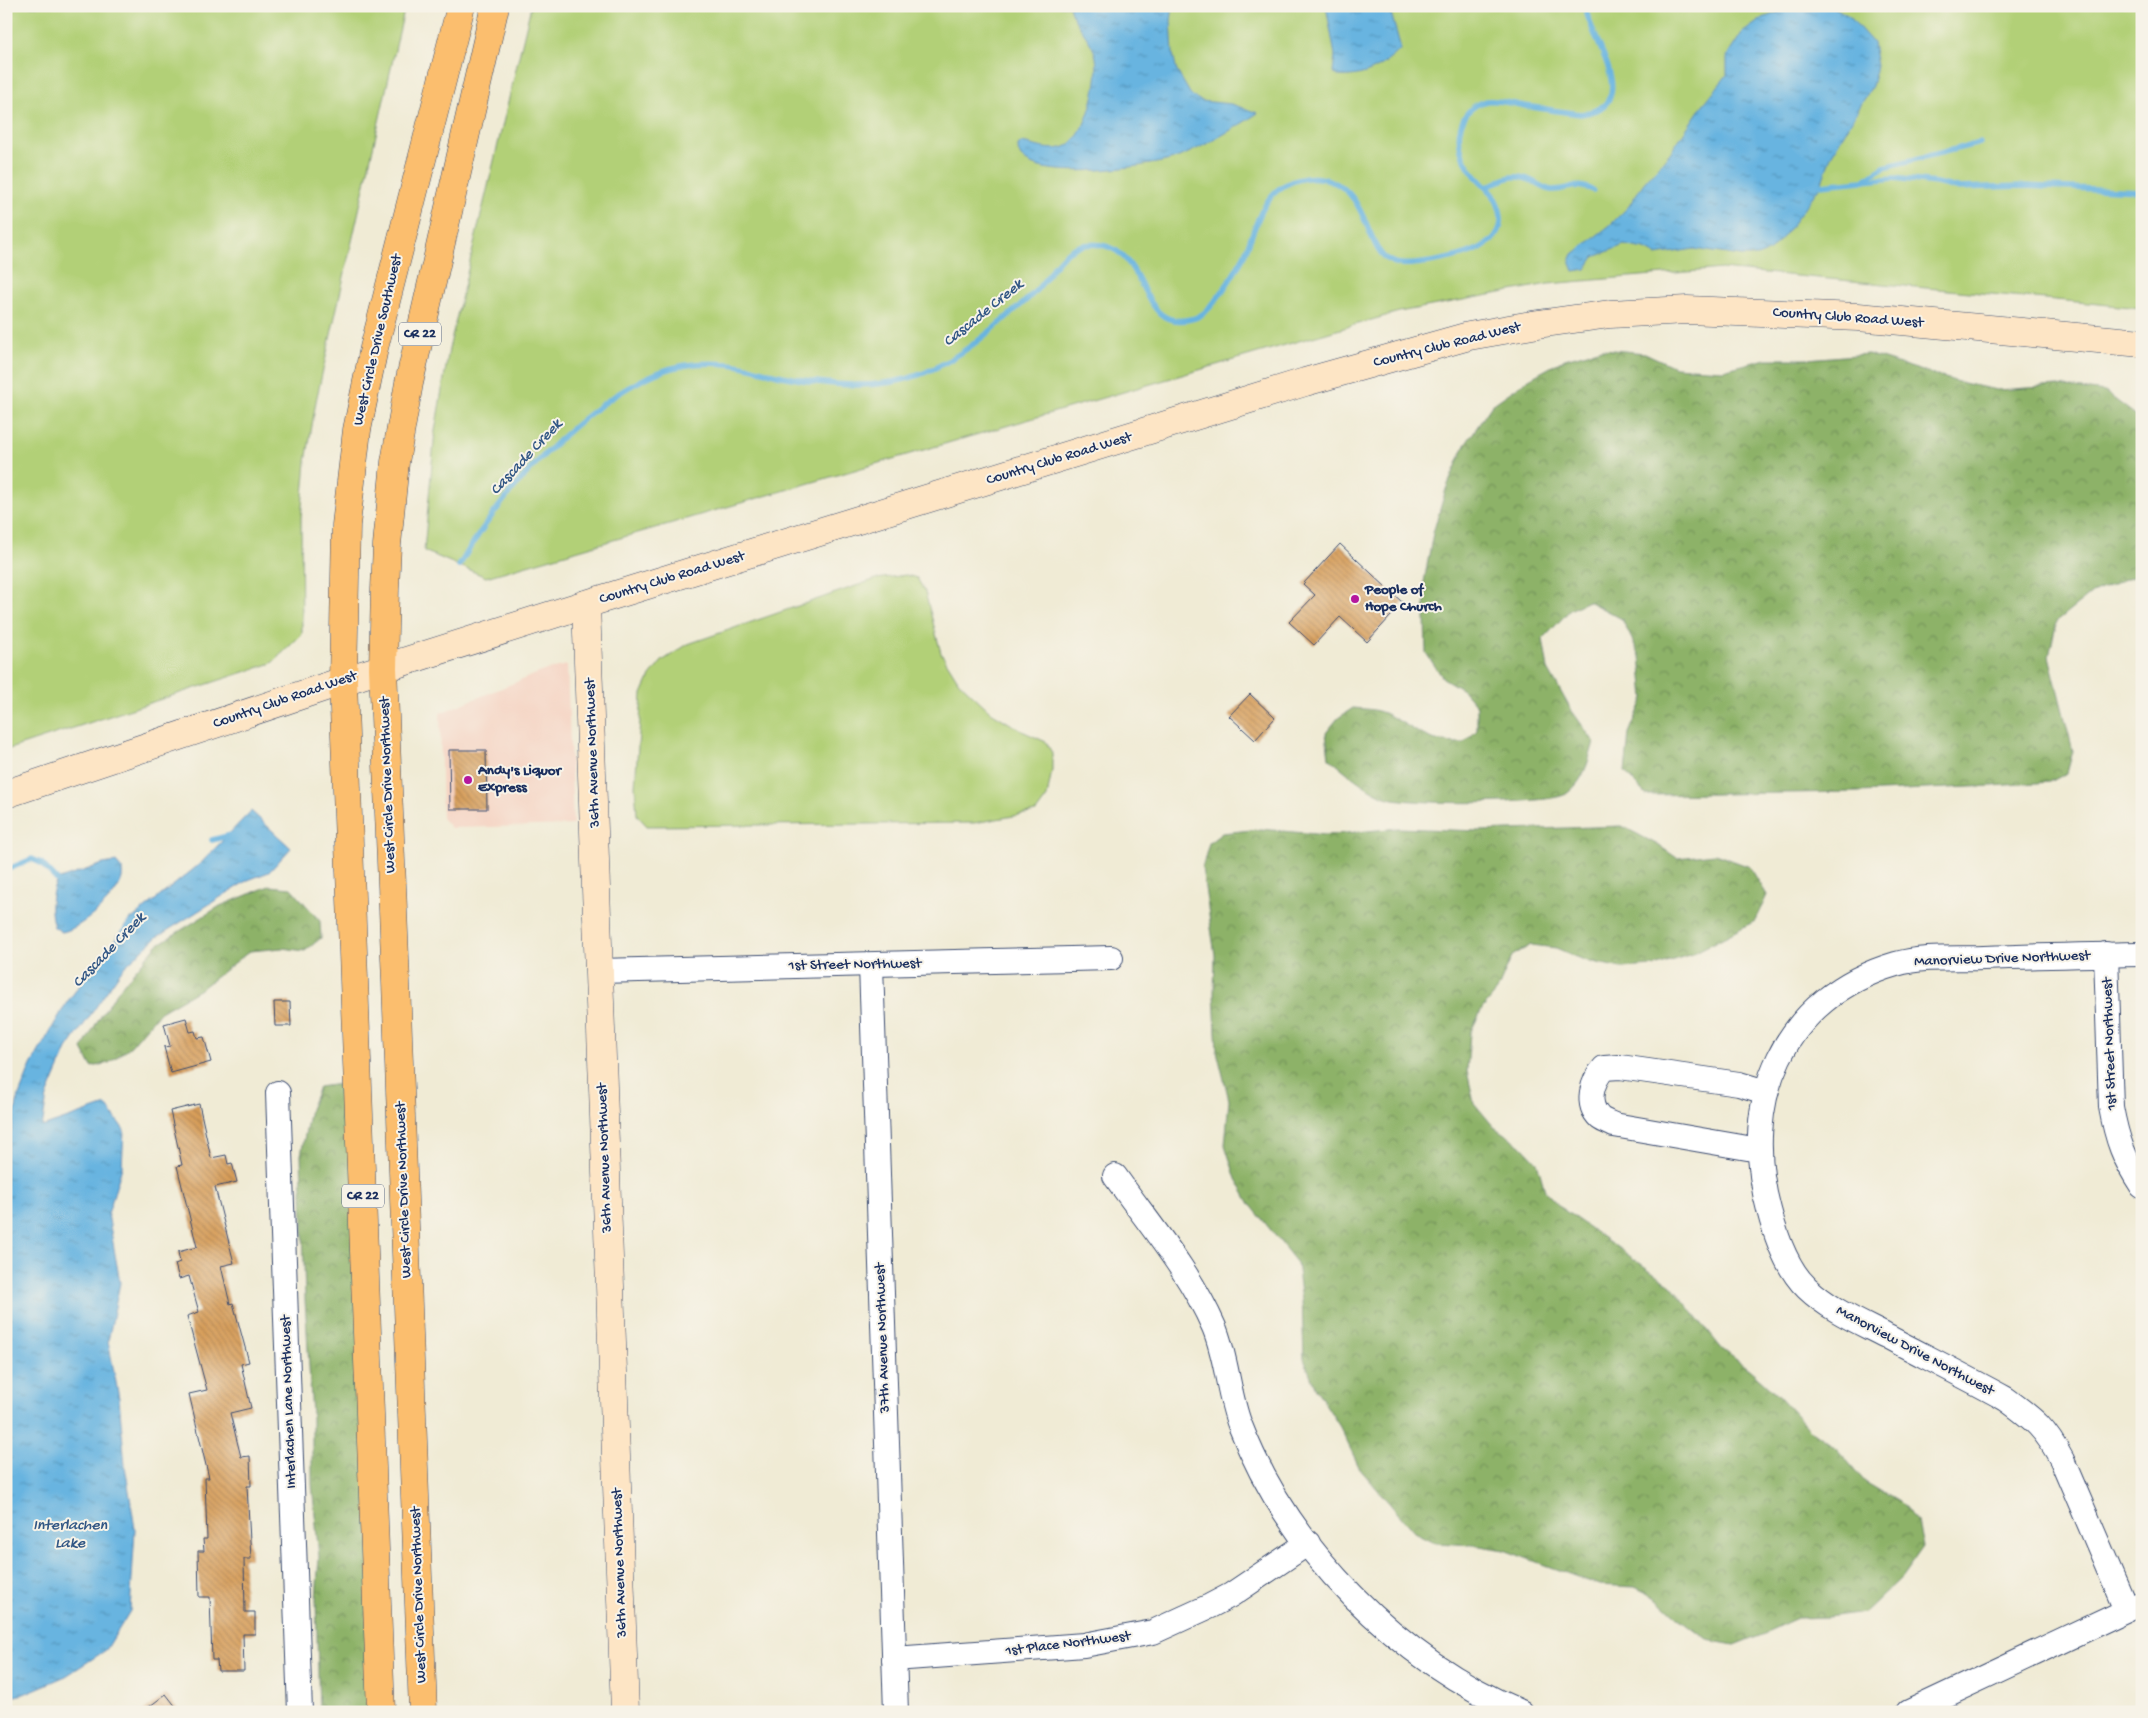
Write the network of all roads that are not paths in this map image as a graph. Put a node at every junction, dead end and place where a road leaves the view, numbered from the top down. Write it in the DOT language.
graph roads {
  1 [pos="461,6"];
  2 [pos="495,6"];
  3 [pos="2142,343"];
  4 [pos="586,604"];
  5 [pos="383,668"];
  6 [pos="343,681"];
  7 [pos="6,794"];
  8 [pos="2106,954"];
  9 [pos="2142,954"];
  10 [pos="1111,958"];
  11 [pos="872,965"];
  12 [pos="599,971"];
  13 [pos="1766,1092"];
  14 [pos="278,1093"];
  15 [pos="1760,1150"];
  16 [pos="1115,1176"];
  17 [pos="2142,1186"];
  18 [pos="1308,1543"];
  19 [pos="2134,1606"];
  20 [pos="894,1659"];
  21 [pos="1486,1705"];
  22 [pos="300,1712"];
  23 [pos="381,1712"];
  24 [pos="423,1712"];
  25 [pos="625,1712"];
  26 [pos="896,1712"];
  27 [pos="1521,1712"];
  28 [pos="1909,1712"];
  1 -- 6 [label="main road, West Circle Drive Southwest / CR 22"];
  2 -- 5 [label="main road, CR 22"];
  3 -- 4 [label="main road, Country Club Road West"];
  4 -- 5 [label="main road, Country Club Road West"];
  4 -- 12 [label="main road, 36th Avenue Northwest"];
  5 -- 6 [label="main road, Country Club Road West"];
  5 -- 24 [label="main road, West Circle Drive Northwest / CR 22"];
  6 -- 7 [label="main road, Country Club Road West"];
  6 -- 23 [label="main road, CR 22"];
  8 -- 9 [label="street, Manorview Drive Northwest"];
  8 -- 13 [label="street, Manorview Drive Northwest"];
  8 -- 17 [label="street, 1st Street Northwest"];
  10 -- 11 [label="street, 1st Street Northwest"];
  11 -- 12 [label="street, 1st Street Northwest"];
  11 -- 20 [label="street, 37th Avenue Northwest"];
  12 -- 25 [label="main road, 36th Avenue Northwest"];
  13 -- 15 [label="street, Manorview Drive Northwest"];
  13 -- 15 [label="street"];
  14 -- 22 [label="street, Interlachen Lane Northwest"];
  15 -- 19 [label="street, Manorview Drive Northwest"];
  16 -- 18 [label="street"];
  18 -- 20 [label="street, 1st Place Northwest"];
  18 -- 21 [label="street"];
  19 -- 28 [label="street"];
  20 -- 26 [label="street, 37th Avenue Northwest"];
  21 -- 27 [label="street"];
}
